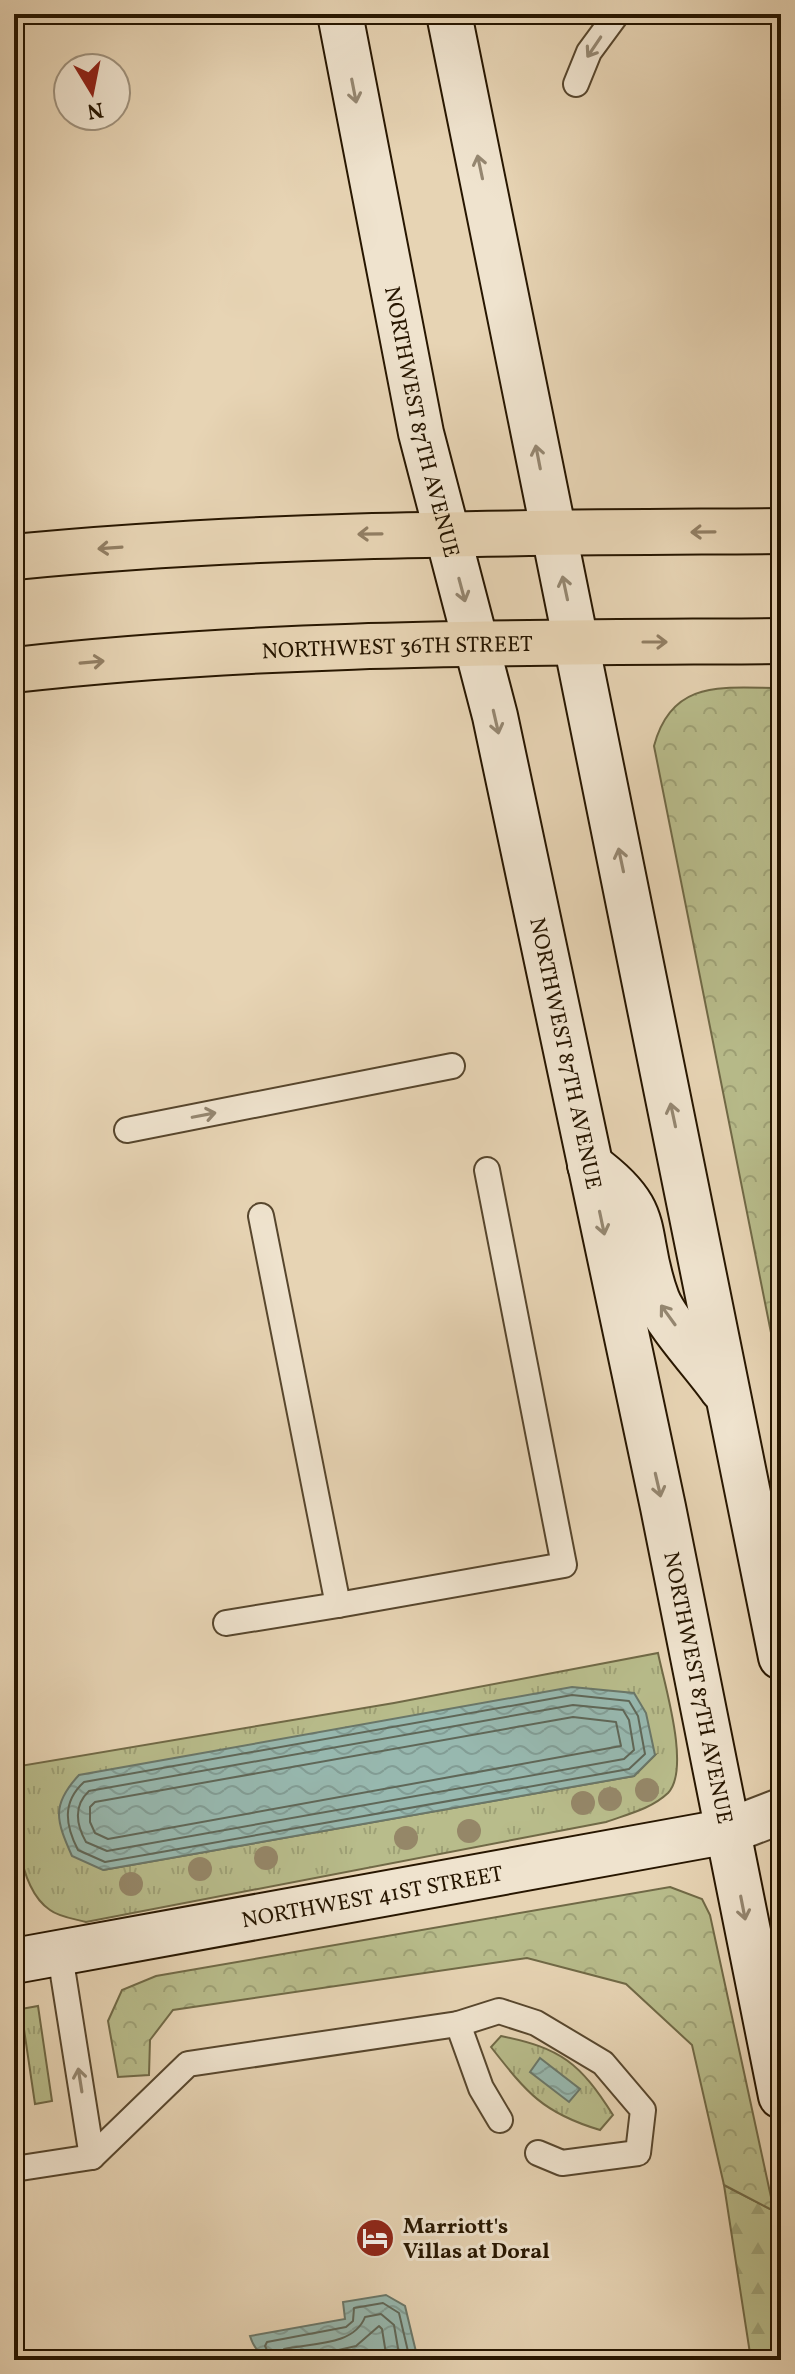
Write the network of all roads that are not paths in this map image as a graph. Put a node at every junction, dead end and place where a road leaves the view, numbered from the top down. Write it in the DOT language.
graph roads {
  1 [pos="340,14"];
  2 [pos="449,14"];
  3 [pos="617,14"];
  4 [pos="576,84"];
  5 [pos="781,531"];
  6 [pos="554,533"];
  7 [pos="448,534"];
  8 [pos="14,557"];
  9 [pos="781,641"];
  10 [pos="577,643"];
  11 [pos="477,646"];
  12 [pos="14,670"];
  13 [pos="452,1066"];
  14 [pos="127,1130"];
  15 [pos="590,1165"];
  16 [pos="487,1170"];
  17 [pos="261,1216"];
  18 [pos="731,1401"];
  19 [pos="338,1605"];
  20 [pos="226,1623"];
  21 [pos="781,1657"];
  22 [pos="781,1811"];
  23 [pos="729,1831"];
  24 [pos="781,1843"];
  25 [pos="60,1955"];
  26 [pos="14,1961"];
  27 [pos="458,2024"];
  28 [pos="781,2096"];
  29 [pos="500,2120"];
  30 [pos="538,2153"];
  31 [pos="92,2157"];
  32 [pos="14,2169"];
  1 -- 7 [label="main road, NORTHWEST 87TH AVENUE, one-way"];
  6 -- 2 [label="main road, one-way"];
  3 -- 4 [label="lane, one-way"];
  5 -- 6 [label="main road, one-way"];
  6 -- 7 [label="main road"];
  10 -- 6 [label="main road, one-way"];
  7 -- 8 [label="main road, one-way"];
  7 -- 11 [label="main road, NORTHWEST 87TH AVENUE, one-way"];
  10 -- 9 [label="main road, NORTHWEST 36TH STREET, one-way"];
  10 -- 11 [label="main road, NORTHWEST 36TH STREET"];
  18 -- 10 [label="main road, one-way"];
  12 -- 11 [label="main road, NORTHWEST 36TH STREET, one-way"];
  11 -- 15 [label="main road, NORTHWEST 87TH AVENUE, one-way"];
  14 -- 13 [label="lane, one-way"];
  18 -- 15 [label="main road, one-way"];
  15 -- 23 [label="main road, NORTHWEST 87TH AVENUE, one-way"];
  16 -- 19 [label="lane"];
  17 -- 19 [label="lane"];
  18 -- 21 [label="main road"];
  19 -- 20 [label="lane"];
  22 -- 23 [label="main road, NORTHWEST 41ST STREET"];
  23 -- 24 [label="main road, NORTHWEST 41ST STREET"];
  23 -- 25 [label="main road, NORTHWEST 41ST STREET"];
  23 -- 28 [label="main road, NORTHWEST 87TH AVENUE, one-way"];
  25 -- 26 [label="main road, NORTHWEST 41ST STREET"];
  31 -- 25 [label="lane, one-way"];
  27 -- 29 [label="lane"];
  27 -- 30 [label="lane"];
  27 -- 31 [label="lane"];
  31 -- 32 [label="lane"];
}
